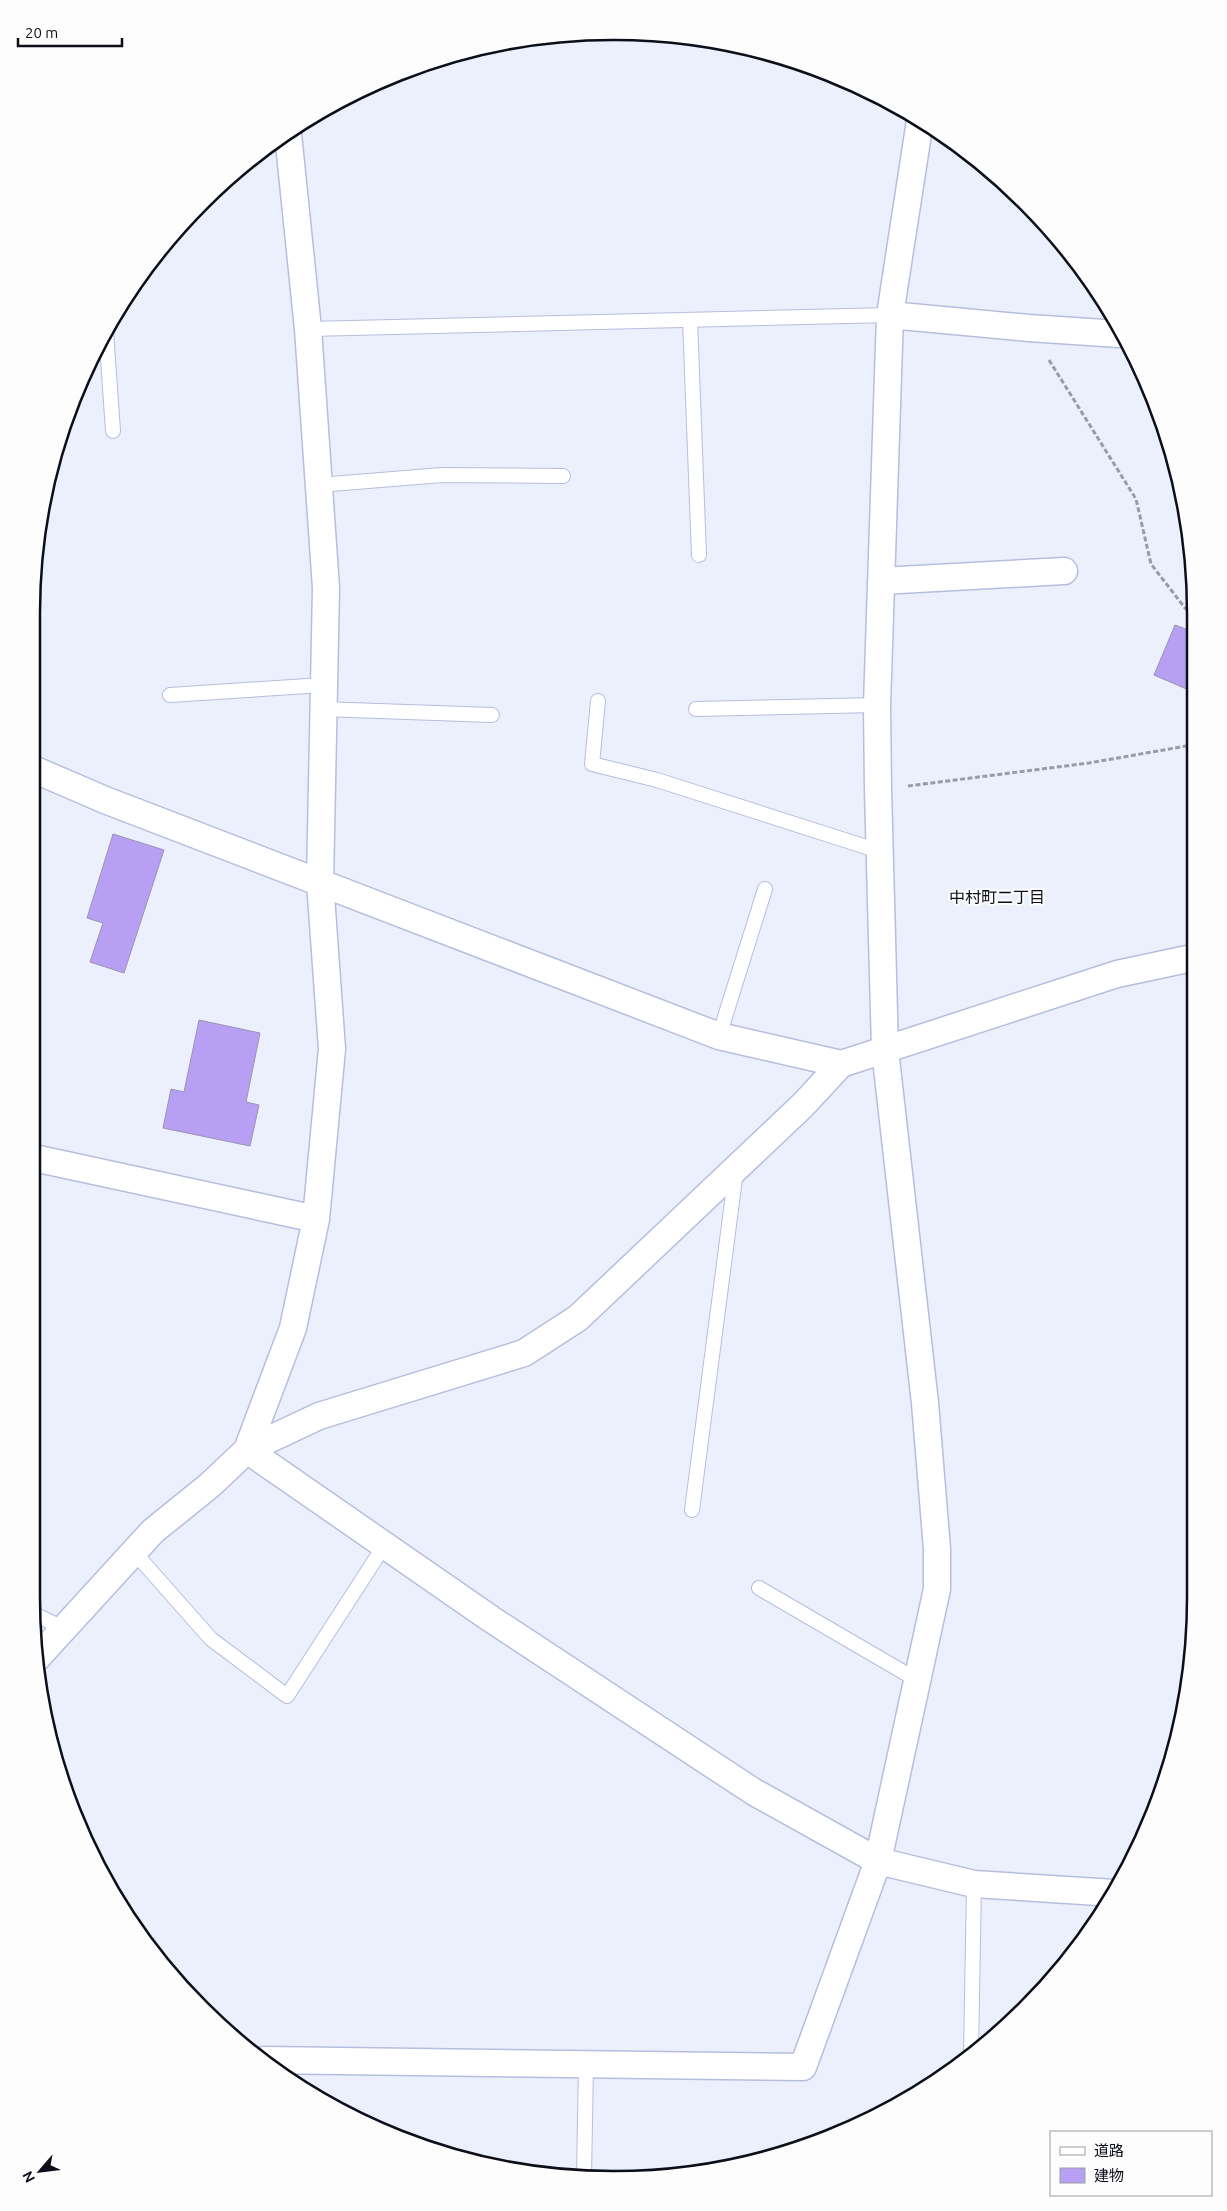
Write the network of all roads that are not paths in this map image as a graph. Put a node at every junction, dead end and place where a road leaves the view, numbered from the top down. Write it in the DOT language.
graph roads {
  1 [pos="919,129"];
  2 [pos="289,141"];
  3 [pos="890,315"];
  4 [pos="690,320"];
  5 [pos="308,329"];
  6 [pos="1114,334"];
  7 [pos="107,345"];
  8 [pos="113,432"];
  9 [pos="563,476"];
  10 [pos="318,485"];
  11 [pos="699,555"];
  12 [pos="1064,571"];
  13 [pos="881,581"];
  14 [pos="170,695"];
  15 [pos="322,697"];
  16 [pos="598,701"];
  17 [pos="877,705"];
  18 [pos="696,709"];
  19 [pos="492,714"];
  20 [pos="40,772"];
  21 [pos="879,851"];
  22 [pos="320,882"];
  23 [pos="765,890"];
  24 [pos="1187,959"];
  25 [pos="719,1036"];
  26 [pos="885,1050"];
  27 [pos="841,1064"];
  28 [pos="40,1159"];
  29 [pos="737,1165"];
  30 [pos="316,1219"];
  31 [pos="247,1450"];
  32 [pos="692,1510"];
  33 [pos="384,1546"];
  34 [pos="134,1552"];
  35 [pos="759,1588"];
  36 [pos="41,1617"];
  37 [pos="64,1629"];
  38 [pos="43,1652"];
  39 [pos="917,1680"];
  40 [pos="878,1861"];
  41 [pos="974,1884"];
  42 [pos="1105,1892"];
  43 [pos="971,2046"];
  44 [pos="276,2060"];
  45 [pos="586,2065"];
  46 [pos="584,2170"];
  1 -- 3 [label="street"];
  2 -- 5 [label="street"];
  3 -- 4 [label="lane"];
  3 -- 6 [label="street"];
  3 -- 13 [label="street"];
  4 -- 5 [label="lane"];
  4 -- 11 [label="lane"];
  5 -- 10 [label="street"];
  7 -- 8 [label="lane"];
  9 -- 10 [label="lane"];
  10 -- 15 [label="street"];
  12 -- 13 [label="street"];
  13 -- 17 [label="street"];
  14 -- 15 [label="lane"];
  15 -- 19 [label="lane"];
  15 -- 22 [label="street"];
  16 -- 21 [label="lane"];
  17 -- 18 [label="lane"];
  17 -- 21 [label="street"];
  20 -- 22 [label="street"];
  21 -- 26 [label="street"];
  22 -- 25 [label="street"];
  22 -- 30 [label="street"];
  23 -- 25 [label="lane"];
  24 -- 26 [label="street"];
  25 -- 27 [label="street"];
  26 -- 27 [label="street"];
  26 -- 39 [label="street"];
  27 -- 29 [label="street"];
  28 -- 30 [label="street"];
  29 -- 31 [label="street"];
  29 -- 32 [label="lane"];
  30 -- 31 [label="street"];
  31 -- 33 [label="street"];
  31 -- 34 [label="street"];
  33 -- 34 [label="lane"];
  33 -- 40 [label="street"];
  34 -- 37 [label="street"];
  35 -- 39 [label="lane"];
  36 -- 37 [label="lane"];
  37 -- 38 [label="street"];
  39 -- 40 [label="street"];
  40 -- 41 [label="street"];
  40 -- 45 [label="street"];
  41 -- 42 [label="street"];
  41 -- 43 [label="lane"];
  44 -- 45 [label="street"];
  45 -- 46 [label="lane"];
}
